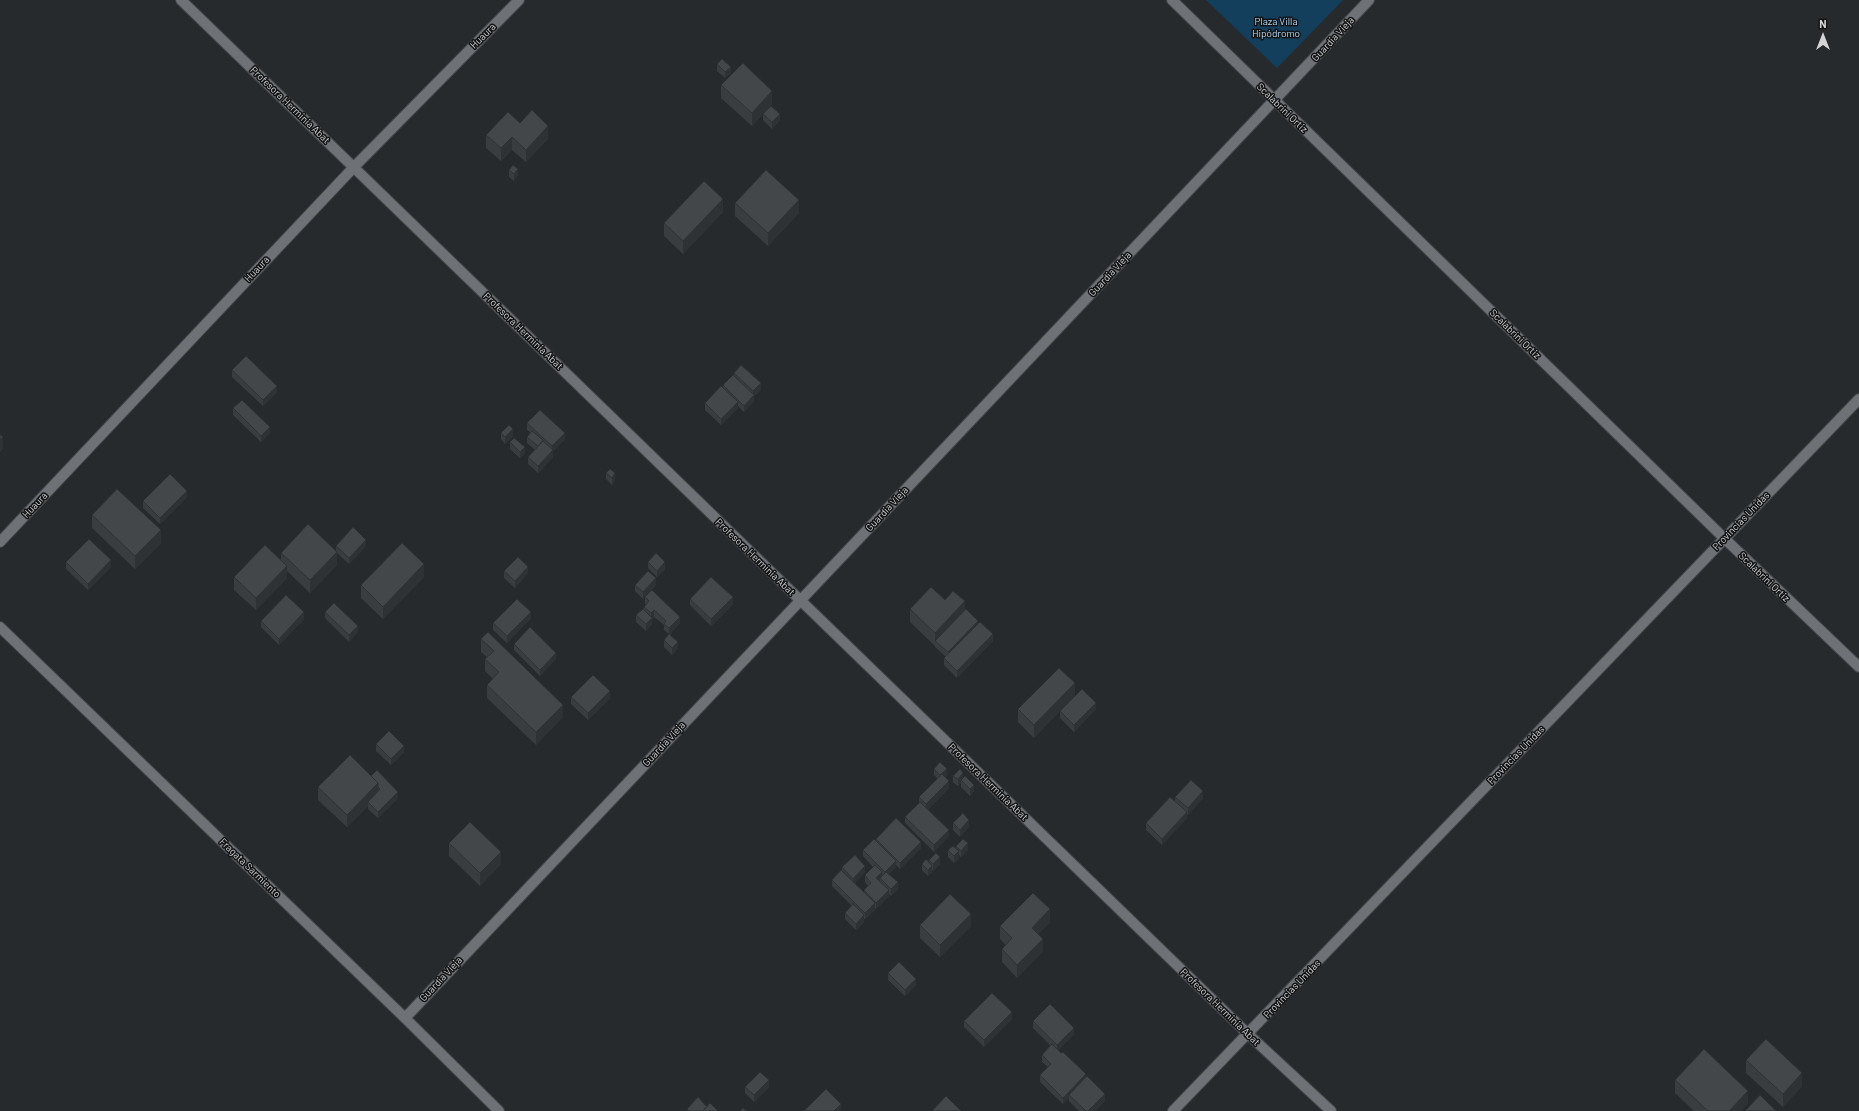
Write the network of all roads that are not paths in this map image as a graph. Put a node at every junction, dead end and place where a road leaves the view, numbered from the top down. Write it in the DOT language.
graph roads {
  1 [pos="181,0"];
  2 [pos="519,0"];
  3 [pos="1172,0"];
  4 [pos="1369,0"];
  5 [pos="1274,100"];
  6 [pos="354,167"];
  7 [pos="1859,399"];
  8 [pos="1724,538"];
  9 [pos="0,542"];
  10 [pos="800,600"];
  11 [pos="0,627"];
  12 [pos="1859,667"];
  13 [pos="405,1018"];
  14 [pos="1248,1034"];
  15 [pos="499,1111"];
  16 [pos="1173,1111"];
  17 [pos="1331,1111"];
  1 -- 6 [label="street, Profesora Herminia Abat"];
  2 -- 6 [label="street, Huaura"];
  3 -- 5 [label="street, Scalabrini Ortiz"];
  4 -- 5 [label="street, Guardia Vieja"];
  5 -- 8 [label="street, Scalabrini Ortiz"];
  5 -- 10 [label="street, Guardia Vieja"];
  6 -- 9 [label="street, Huaura"];
  6 -- 10 [label="street, Profesora Herminia Abat"];
  7 -- 8 [label="street, Provincias Unidas"];
  8 -- 12 [label="street, Scalabrini Ortiz"];
  8 -- 14 [label="street, Provincias Unidas"];
  10 -- 13 [label="street, Guardia Vieja"];
  10 -- 14 [label="street, Profesora Herminia Abat"];
  11 -- 13 [label="street, Fragata Sarmiento"];
  13 -- 15 [label="street, Fragata Sarmiento"];
  14 -- 16 [label="street, Provincias Unidas"];
  14 -- 17 [label="street, Profesora Herminia Abat"];
}
